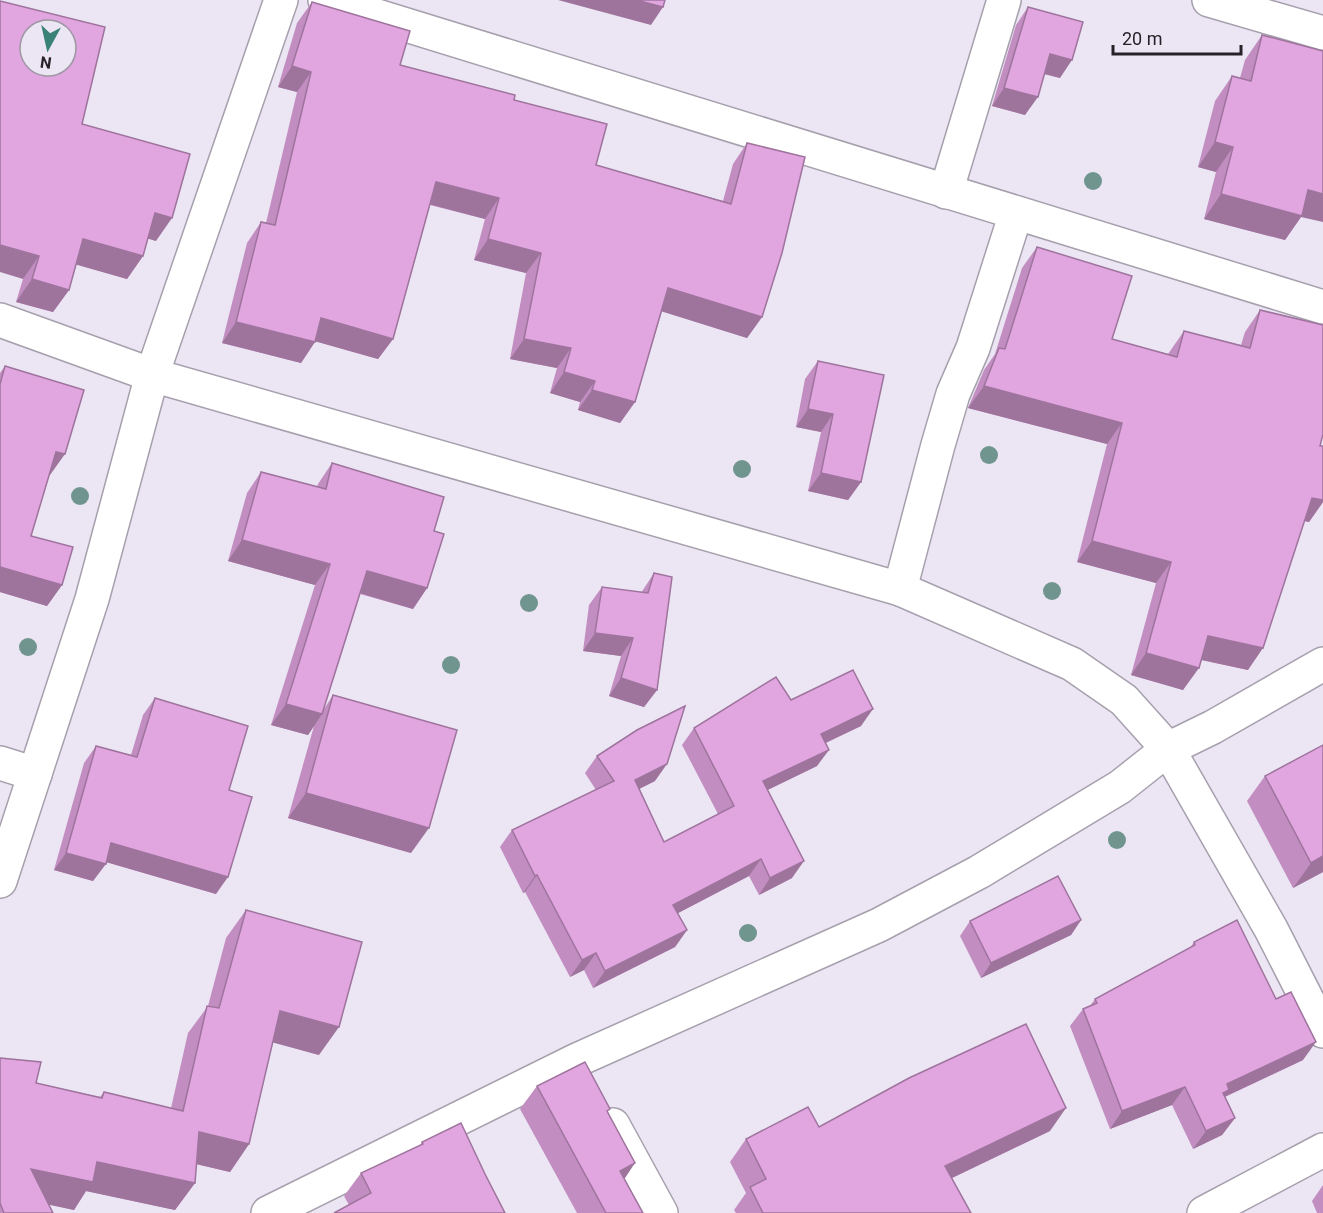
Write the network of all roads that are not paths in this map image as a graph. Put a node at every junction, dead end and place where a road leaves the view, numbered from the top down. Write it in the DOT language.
graph roads {
  1 [pos="280,0"];
  2 [pos="325,0"];
  3 [pos="1004,0"];
  4 [pos="1209,0"];
  5 [pos="1323,33"];
  6 [pos="946,192"];
  7 [pos="1016,213"];
  8 [pos="1323,307"];
  9 [pos="0,320"];
  10 [pos="152,375"];
  11 [pos="900,590"];
  12 [pos="1323,664"];
  13 [pos="1168,749"];
  14 [pos="0,763"];
  15 [pos="35,774"];
  16 [pos="0,880"];
  17 [pos="1323,1031"];
  18 [pos="588,1081"];
  19 [pos="1323,1150"];
  20 [pos="268,1213"];
  21 [pos="661,1213"];
  22 [pos="1204,1213"];
  1 -- 10 [label="street"];
  2 -- 6 [label="street"];
  3 -- 6 [label="street"];
  4 -- 5 [label="street"];
  6 -- 7 [label="street"];
  7 -- 8 [label="street"];
  7 -- 11 [label="street"];
  9 -- 10 [label="street"];
  10 -- 11 [label="street"];
  10 -- 15 [label="street"];
  11 -- 13 [label="street"];
  12 -- 13 [label="street"];
  13 -- 17 [label="street"];
  13 -- 18 [label="street"];
  14 -- 15 [label="street"];
  15 -- 16 [label="street"];
  18 -- 20 [label="street"];
  18 -- 21 [label="street"];
  19 -- 22 [label="street"];
}
